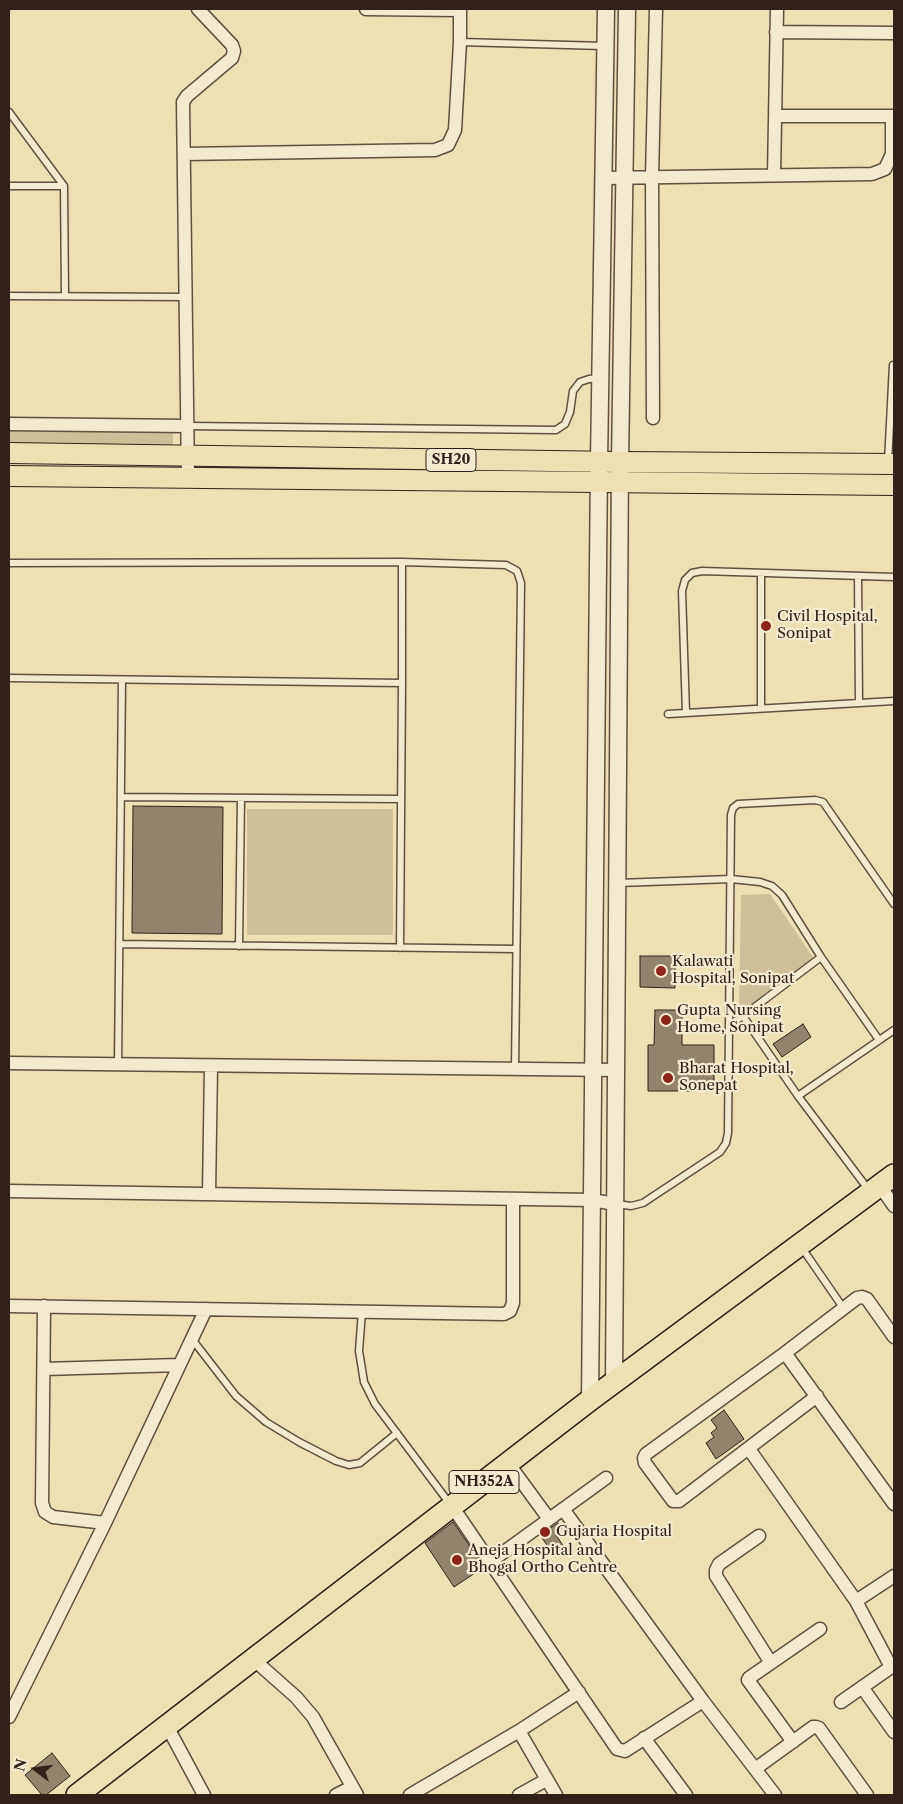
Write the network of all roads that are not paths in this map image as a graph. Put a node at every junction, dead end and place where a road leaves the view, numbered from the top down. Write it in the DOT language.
graph roads {
  1 [pos="198,9"];
  2 [pos="366,9"];
  3 [pos="606,9"];
  4 [pos="627,9"];
  5 [pos="656,9"];
  6 [pos="777,9"];
  7 [pos="460,10"];
  8 [pos="776,32"];
  9 [pos="894,33"];
  10 [pos="460,42"];
  11 [pos="605,46"];
  12 [pos="9,112"];
  13 [pos="775,116"];
  14 [pos="893,116"];
  15 [pos="184,154"];
  16 [pos="774,175"];
  17 [pos="624,177"];
  18 [pos="652,177"];
  19 [pos="603,178"];
  20 [pos="9,186"];
  21 [pos="64,186"];
  22 [pos="9,296"];
  23 [pos="65,296"];
  24 [pos="186,297"];
  25 [pos="893,366"];
  26 [pos="600,378"];
  27 [pos="652,418"];
  28 [pos="9,424"];
  29 [pos="187,426"];
  30 [pos="9,453"];
  31 [pos="188,457"];
  32 [pos="599,462"];
  33 [pos="620,462"];
  34 [pos="891,464"];
  35 [pos="9,476"];
  36 [pos="188,478"];
  37 [pos="599,482"];
  38 [pos="621,482"];
  39 [pos="894,485"];
  40 [pos="402,562"];
  41 [pos="9,563"];
  42 [pos="761,574"];
  43 [pos="858,576"];
  44 [pos="894,577"];
  45 [pos="9,678"];
  46 [pos="122,680"];
  47 [pos="402,683"];
  48 [pos="894,701"];
  49 [pos="859,703"];
  50 [pos="762,708"];
  51 [pos="686,712"];
  52 [pos="668,714"];
  53 [pos="121,798"];
  54 [pos="241,798"];
  55 [pos="401,799"];
  56 [pos="731,879"];
  57 [pos="618,883"];
  58 [pos="894,904"];
  59 [pos="119,944"];
  60 [pos="239,946"];
  61 [pos="400,948"];
  62 [pos="516,949"];
  63 [pos="822,957"];
  64 [pos="743,1016"];
  65 [pos="729,1025"];
  66 [pos="894,1030"];
  67 [pos="879,1040"];
  68 [pos="9,1064"];
  69 [pos="118,1065"];
  70 [pos="211,1066"];
  71 [pos="515,1069"];
  72 [pos="594,1070"];
  73 [pos="616,1070"];
  74 [pos="798,1096"];
  75 [pos="882,1184"];
  76 [pos="9,1191"];
  77 [pos="209,1194"];
  78 [pos="514,1199"];
  79 [pos="592,1200"];
  80 [pos="615,1204"];
  81 [pos="894,1206"];
  82 [pos="799,1245"];
  83 [pos="9,1306"];
  84 [pos="44,1306"];
  85 [pos="206,1309"];
  86 [pos="844,1309"];
  87 [pos="362,1311"];
  88 [pos="894,1336"];
  89 [pos="192,1339"];
  90 [pos="786,1353"];
  91 [pos="180,1366"];
  92 [pos="44,1369"];
  93 [pos="614,1382"];
  94 [pos="817,1396"];
  95 [pos="590,1400"];
  96 [pos="397,1433"];
  97 [pos="750,1449"];
  98 [pos="508,1463"];
  99 [pos="606,1478"];
  100 [pos="893,1501"];
  101 [pos="452,1506"];
  102 [pos="563,1510"];
  103 [pos="549,1519"];
  104 [pos="105,1523"];
  105 [pos="759,1536"];
  106 [pos="490,1562"];
  107 [pos="894,1576"];
  108 [pos="856,1601"];
  109 [pos="820,1629"];
  110 [pos="253,1660"];
  111 [pos="771,1663"];
  112 [pos="893,1666"];
  113 [pos="862,1687"];
  114 [pos="579,1692"];
  115 [pos="703,1701"];
  116 [pos="841,1702"];
  117 [pos="9,1717"];
  118 [pos="167,1726"];
  119 [pos="519,1731"];
  120 [pos="894,1732"];
  121 [pos="644,1738"];
  122 [pos="793,1742"];
  123 [pos="755,1769"];
  124 [pos="546,1780"];
  125 [pos="355,1791"];
  126 [pos="77,1795"];
  127 [pos="204,1795"];
  128 [pos="336,1795"];
  129 [pos="410,1795"];
  130 [pos="520,1795"];
  131 [pos="556,1795"];
  132 [pos="686,1795"];
  133 [pos="775,1795"];
  134 [pos="868,1795"];
  1 -- 15 [label="street"];
  2 -- 7 [label="street"];
  3 -- 11 [label="street"];
  4 -- 17 [label="street"];
  5 -- 18 [label="street"];
  6 -- 8 [label="street"];
  7 -- 10 [label="street"];
  8 -- 9 [label="street"];
  8 -- 13 [label="street"];
  10 -- 11 [label="lane"];
  10 -- 15 [label="street"];
  11 -- 19 [label="street"];
  12 -- 21 [label="lane"];
  13 -- 14 [label="street"];
  13 -- 16 [label="street"];
  14 -- 16 [label="street"];
  15 -- 24 [label="street"];
  16 -- 18 [label="street"];
  17 -- 18 [label="street"];
  17 -- 19 [label="street"];
  17 -- 33 [label="street"];
  18 -- 27 [label="street"];
  19 -- 26 [label="street"];
  20 -- 21 [label="lane"];
  21 -- 23 [label="lane"];
  22 -- 23 [label="lane"];
  23 -- 24 [label="lane"];
  24 -- 29 [label="street"];
  25 -- 34 [label="lane"];
  26 -- 29 [label="lane"];
  26 -- 32 [label="street"];
  28 -- 29 [label="street"];
  29 -- 31 [label="street"];
  30 -- 31 [label="main road, SH20"];
  31 -- 32 [label="main road, SH20"];
  31 -- 36 [label="street"];
  32 -- 33 [label="main road, SH20"];
  32 -- 37 [label="street"];
  33 -- 34 [label="main road, SH20"];
  33 -- 38 [label="street"];
  35 -- 36 [label="main road, SH20"];
  36 -- 37 [label="main road, SH20"];
  37 -- 38 [label="main road, SH20"];
  37 -- 72 [label="street"];
  38 -- 39 [label="main road, SH20"];
  38 -- 57 [label="street"];
  40 -- 41 [label="lane"];
  40 -- 47 [label="lane"];
  40 -- 62 [label="lane"];
  42 -- 43 [label="lane"];
  42 -- 50 [label="lane"];
  42 -- 51 [label="lane"];
  43 -- 44 [label="lane"];
  43 -- 49 [label="lane"];
  45 -- 46 [label="lane"];
  46 -- 47 [label="lane"];
  46 -- 53 [label="lane"];
  47 -- 55 [label="lane"];
  48 -- 49 [label="lane"];
  49 -- 50 [label="lane"];
  50 -- 51 [label="lane"];
  51 -- 52 [label="lane"];
  53 -- 54 [label="lane"];
  53 -- 59 [label="lane"];
  54 -- 55 [label="lane"];
  54 -- 60 [label="lane"];
  55 -- 61 [label="lane"];
  56 -- 57 [label="lane"];
  56 -- 58 [label="lane"];
  56 -- 63 [label="lane"];
  56 -- 65 [label="lane"];
  57 -- 73 [label="street"];
  59 -- 60 [label="lane"];
  59 -- 69 [label="lane"];
  60 -- 61 [label="lane"];
  61 -- 62 [label="lane"];
  62 -- 71 [label="lane"];
  63 -- 64 [label="lane"];
  63 -- 67 [label="lane"];
  64 -- 65 [label="lane"];
  64 -- 74 [label="lane"];
  65 -- 80 [label="lane"];
  66 -- 67 [label="lane"];
  67 -- 74 [label="lane"];
  68 -- 69 [label="street"];
  69 -- 70 [label="street"];
  70 -- 71 [label="street"];
  70 -- 77 [label="street"];
  71 -- 72 [label="street"];
  72 -- 73 [label="street"];
  72 -- 79 [label="street"];
  73 -- 80 [label="street"];
  74 -- 75 [label="lane"];
  75 -- 81 [label="street"];
  75 -- 82 [label="highway, NH352A"];
  76 -- 77 [label="street"];
  77 -- 78 [label="street"];
  78 -- 79 [label="street"];
  78 -- 87 [label="street"];
  79 -- 80 [label="street"];
  79 -- 95 [label="street"];
  80 -- 93 [label="street"];
  82 -- 86 [label="lane"];
  82 -- 93 [label="highway, NH352A"];
  83 -- 84 [label="street"];
  84 -- 85 [label="street"];
  84 -- 92 [label="street"];
  85 -- 87 [label="street"];
  85 -- 89 [label="street"];
  86 -- 88 [label="street"];
  86 -- 90 [label="street"];
  87 -- 96 [label="lane"];
  89 -- 91 [label="street"];
  89 -- 96 [label="lane"];
  90 -- 94 [label="street"];
  90 -- 97 [label="street"];
  91 -- 92 [label="street"];
  91 -- 104 [label="street"];
  92 -- 104 [label="street"];
  93 -- 95 [label="highway, NH352A"];
  94 -- 97 [label="street"];
  94 -- 100 [label="street"];
  95 -- 98 [label="highway, NH352A"];
  96 -- 101 [label="lane"];
  97 -- 108 [label="street"];
  98 -- 101 [label="highway, NH352A"];
  98 -- 103 [label="street"];
  99 -- 102 [label="street"];
  101 -- 106 [label="street"];
  101 -- 110 [label="highway, NH352A"];
  102 -- 103 [label="street"];
  102 -- 115 [label="street"];
  103 -- 106 [label="street"];
  104 -- 117 [label="street"];
  105 -- 111 [label="street"];
  106 -- 114 [label="street"];
  107 -- 108 [label="street"];
  108 -- 112 [label="street"];
  109 -- 111 [label="street"];
  110 -- 118 [label="highway, NH352A"];
  110 -- 125 [label="street"];
  111 -- 122 [label="street"];
  112 -- 113 [label="street"];
  113 -- 116 [label="street"];
  113 -- 120 [label="street"];
  114 -- 119 [label="street"];
  114 -- 121 [label="street"];
  115 -- 121 [label="street"];
  115 -- 123 [label="street"];
  118 -- 126 [label="highway, NH352A"];
  118 -- 127 [label="street"];
  119 -- 124 [label="street"];
  119 -- 129 [label="street"];
  121 -- 132 [label="street"];
  122 -- 123 [label="street"];
  122 -- 134 [label="street"];
  123 -- 133 [label="street"];
  124 -- 130 [label="street"];
  124 -- 131 [label="street"];
  125 -- 128 [label="street"];
}
